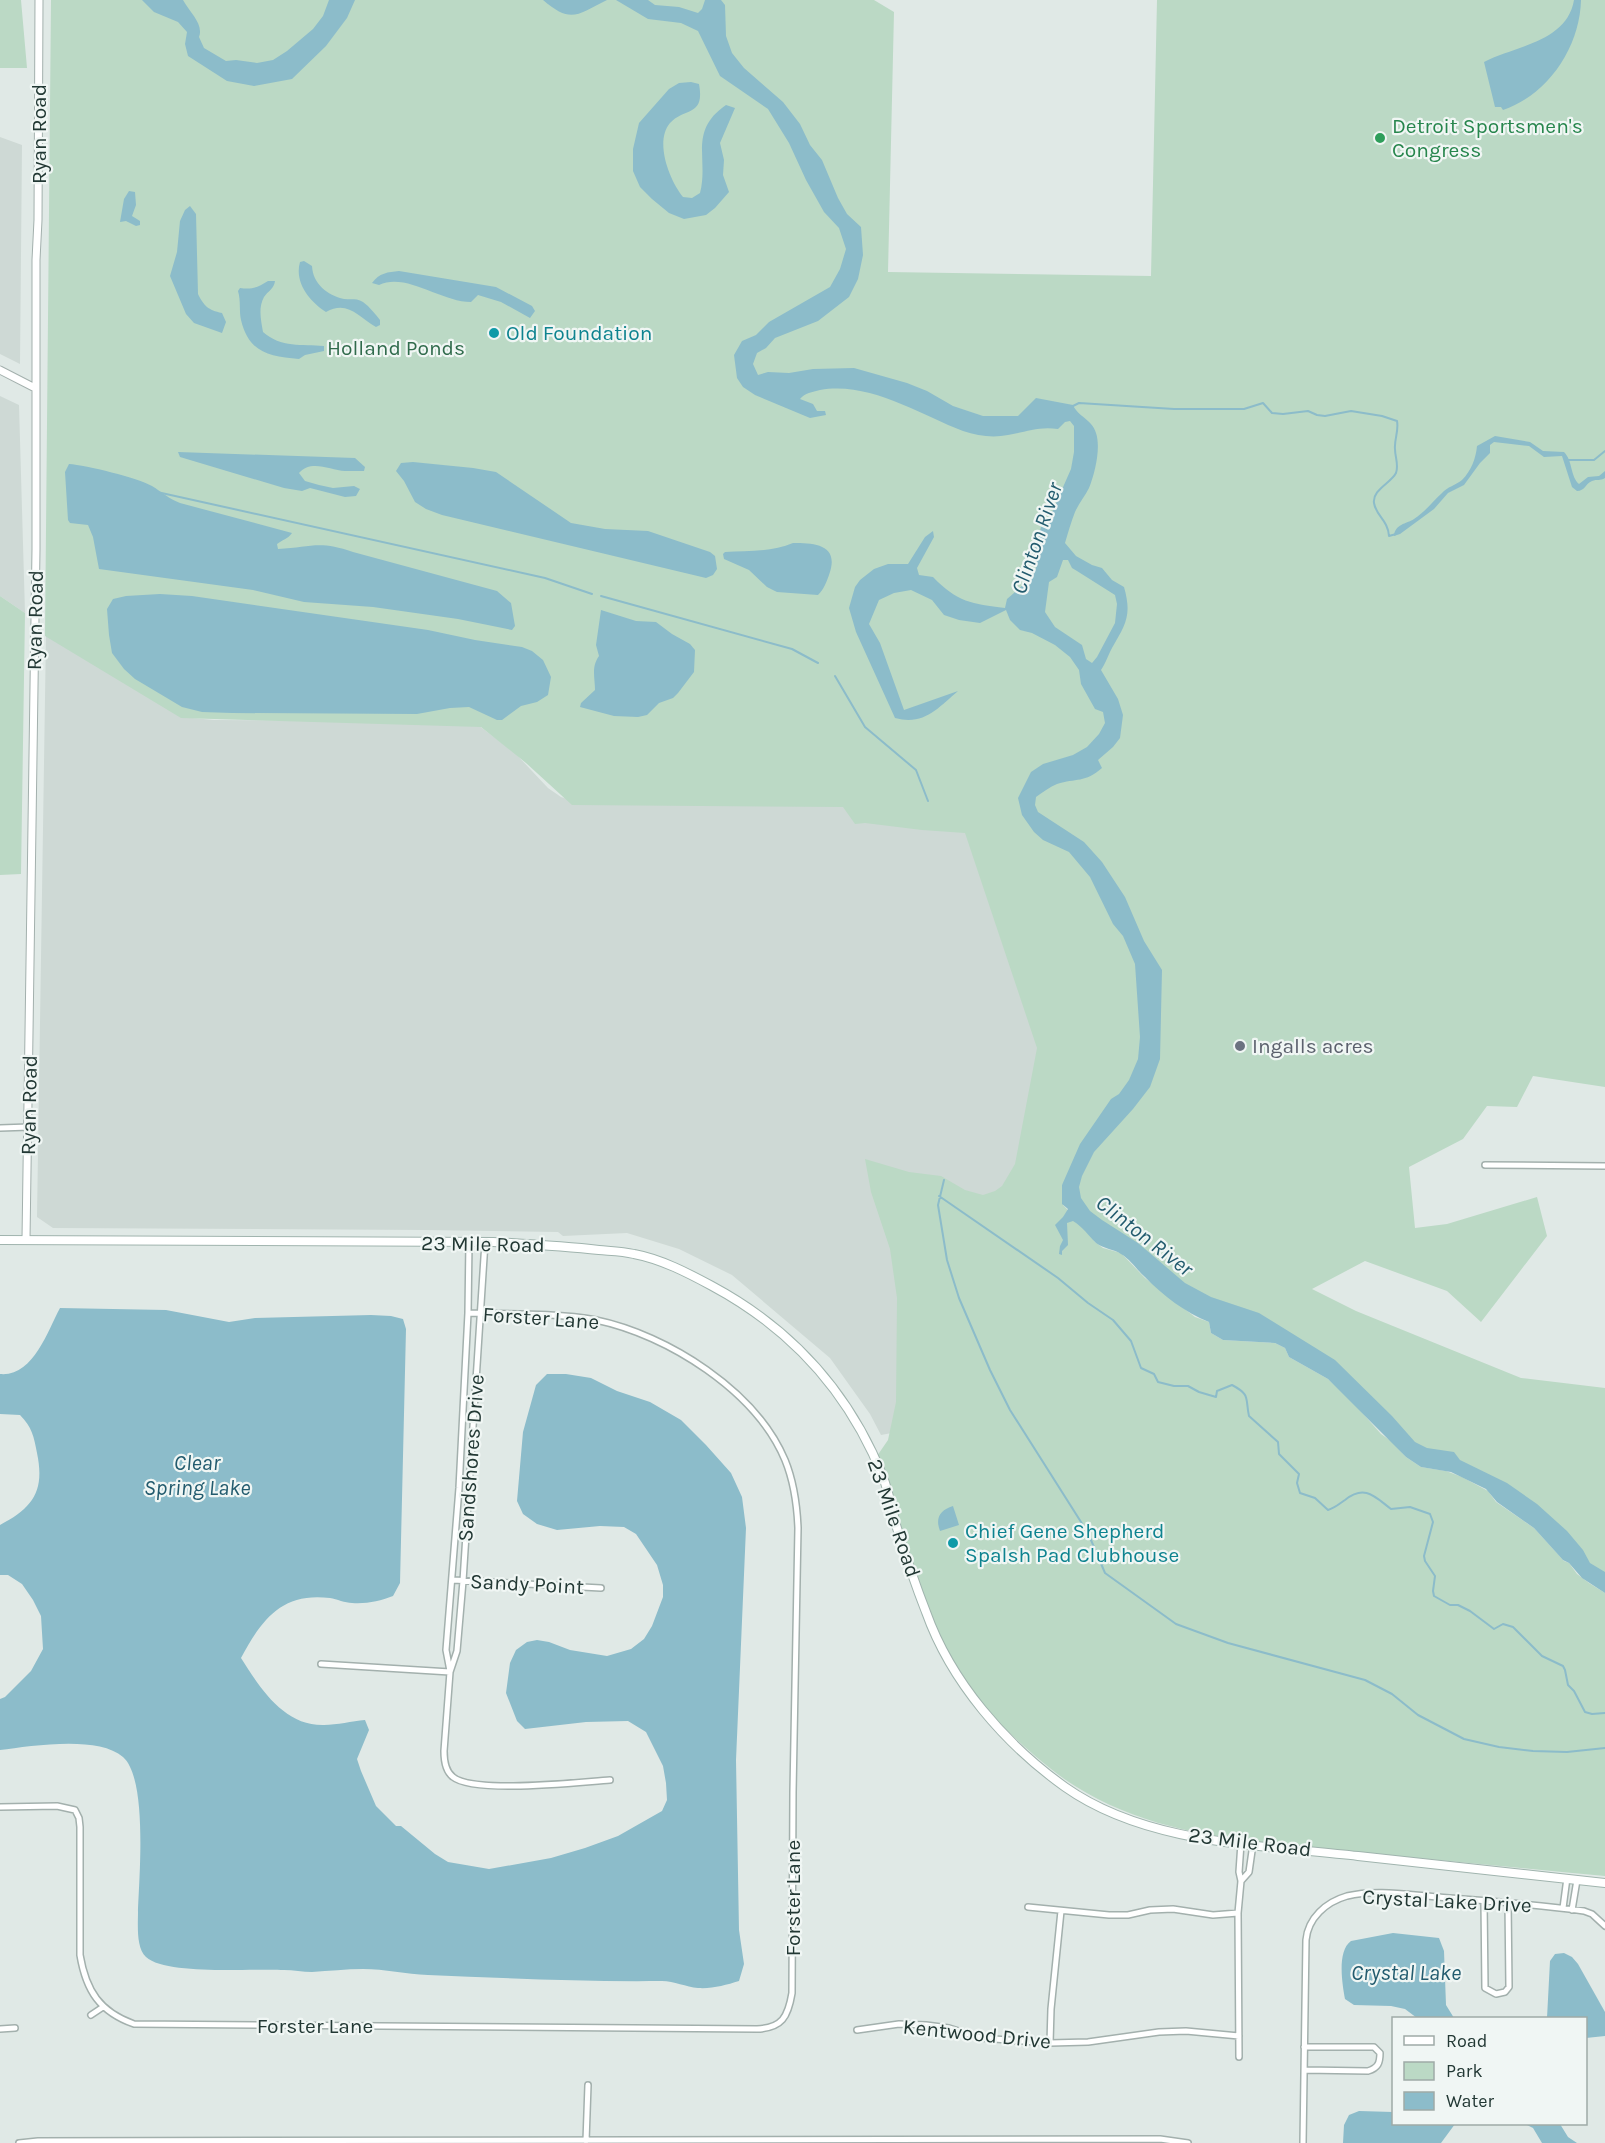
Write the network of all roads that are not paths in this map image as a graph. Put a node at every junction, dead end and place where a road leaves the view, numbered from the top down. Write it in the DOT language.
graph roads {
  1 [pos="39,0"];
  2 [pos="0,370"];
  3 [pos="35,388"];
  4 [pos="29,1127"];
  5 [pos="0,1128"];
  6 [pos="1485,1165"];
  7 [pos="1605,1166"];
  8 [pos="26,1239"];
  9 [pos="0,1240"];
  10 [pos="469,1242"];
  11 [pos="485,1242"];
  12 [pos="468,1313"];
  13 [pos="480,1313"];
  14 [pos="474,1405"];
  15 [pos="463,1406"];
  16 [pos="459,1493"];
  17 [pos="469,1493"];
  18 [pos="453,1580"];
  19 [pos="463,1581"];
  20 [pos="601,1588"];
  21 [pos="321,1664"];
  22 [pos="450,1672"];
  23 [pos="610,1780"];
  24 [pos="0,1807"];
  25 [pos="1241,1843"];
  26 [pos="1253,1844"];
  27 [pos="1567,1878"];
  28 [pos="1577,1880"];
  29 [pos="1241,1881"];
  30 [pos="1605,1883"];
  31 [pos="1484,1900"];
  32 [pos="1508,1902"];
  33 [pos="1028,1907"];
  34 [pos="1563,1908"];
  35 [pos="1572,1910"];
  36 [pos="1061,1911"];
  37 [pos="1238,1913"];
  38 [pos="1605,1926"];
  39 [pos="103,2007"];
  40 [pos="91,2015"];
  41 [pos="15,2028"];
  42 [pos="0,2029"];
  43 [pos="857,2030"];
  44 [pos="1239,2036"];
  45 [pos="1050,2043"];
  46 [pos="1304,2047"];
  47 [pos="1239,2057"];
  48 [pos="1304,2070"];
  49 [pos="588,2085"];
  50 [pos="586,2141"];
  51 [pos="928,2141"];
  52 [pos="310,2142"];
  53 [pos="807,2142"];
  54 [pos="19,2143"];
  55 [pos="105,2143"];
  56 [pos="1188,2143"];
  57 [pos="1303,2143"];
  1 -- 3 [label="street, Ryan Road"];
  2 -- 3 [label="street"];
  3 -- 4 [label="street, Ryan Road"];
  4 -- 5 [label="street"];
  4 -- 8 [label="street, Ryan Road"];
  6 -- 7 [label="street"];
  8 -- 9 [label="main road, 23 Mile Road"];
  8 -- 10 [label="main road, 23 Mile Road"];
  10 -- 11 [label="main road, 23 Mile Road"];
  10 -- 12 [label="street, Sandshores Drive"];
  11 -- 13 [label="street, Sandshores Drive"];
  11 -- 25 [label="main road, 23 Mile Road"];
  12 -- 13 [label="street, Forster Lane"];
  12 -- 15 [label="street, Sandshores Drive"];
  13 -- 14 [label="street, Sandshores Drive"];
  13 -- 39 [label="street, Forster Lane"];
  14 -- 15 [label="street"];
  14 -- 17 [label="street, Sandshores Drive"];
  15 -- 16 [label="street, Sandshores Drive"];
  16 -- 17 [label="street"];
  16 -- 18 [label="street, Sandshores Drive"];
  17 -- 19 [label="street, Sandshores Drive"];
  18 -- 19 [label="street, Sandy Point"];
  18 -- 22 [label="street, Sandshores Drive"];
  19 -- 20 [label="street, Sandy Point"];
  19 -- 22 [label="street, Sandshores Drive"];
  21 -- 22 [label="street"];
  22 -- 23 [label="street, Sandshores Drive"];
  24 -- 39 [label="street, Forster Lane"];
  25 -- 26 [label="main road, 23 Mile Road"];
  25 -- 29 [label="street"];
  26 -- 27 [label="main road, 23 Mile Road"];
  26 -- 29 [label="street"];
  27 -- 28 [label="main road, 23 Mile Road"];
  27 -- 34 [label="street, Crystal Lake Drive"];
  28 -- 30 [label="main road, 23 Mile Road"];
  28 -- 35 [label="street"];
  29 -- 37 [label="street"];
  31 -- 32 [label="street, Crystal Lake Drive"];
  31 -- 32 [label="street"];
  31 -- 46 [label="street, Crystal Lake Drive"];
  32 -- 34 [label="street, Crystal Lake Drive"];
  33 -- 36 [label="street"];
  34 -- 35 [label="street, Crystal Lake Drive"];
  35 -- 38 [label="street, Crystal Lake Drive"];
  36 -- 37 [label="street"];
  36 -- 45 [label="street"];
  37 -- 44 [label="street"];
  39 -- 40 [label="street"];
  41 -- 42 [label="street"];
  43 -- 45 [label="street, Kentwood Drive"];
  44 -- 45 [label="street, Kentwood Drive"];
  44 -- 47 [label="street"];
  46 -- 48 [label="street, Crystal Lake Drive"];
  46 -- 48 [label="street"];
  48 -- 57 [label="street, Crystal Lake Drive"];
  49 -- 50 [label="street"];
  50 -- 52 [label="street"];
  50 -- 53 [label="street"];
  51 -- 53 [label="street"];
  51 -- 56 [label="street"];
  52 -- 55 [label="street"];
  54 -- 55 [label="street"];
}
